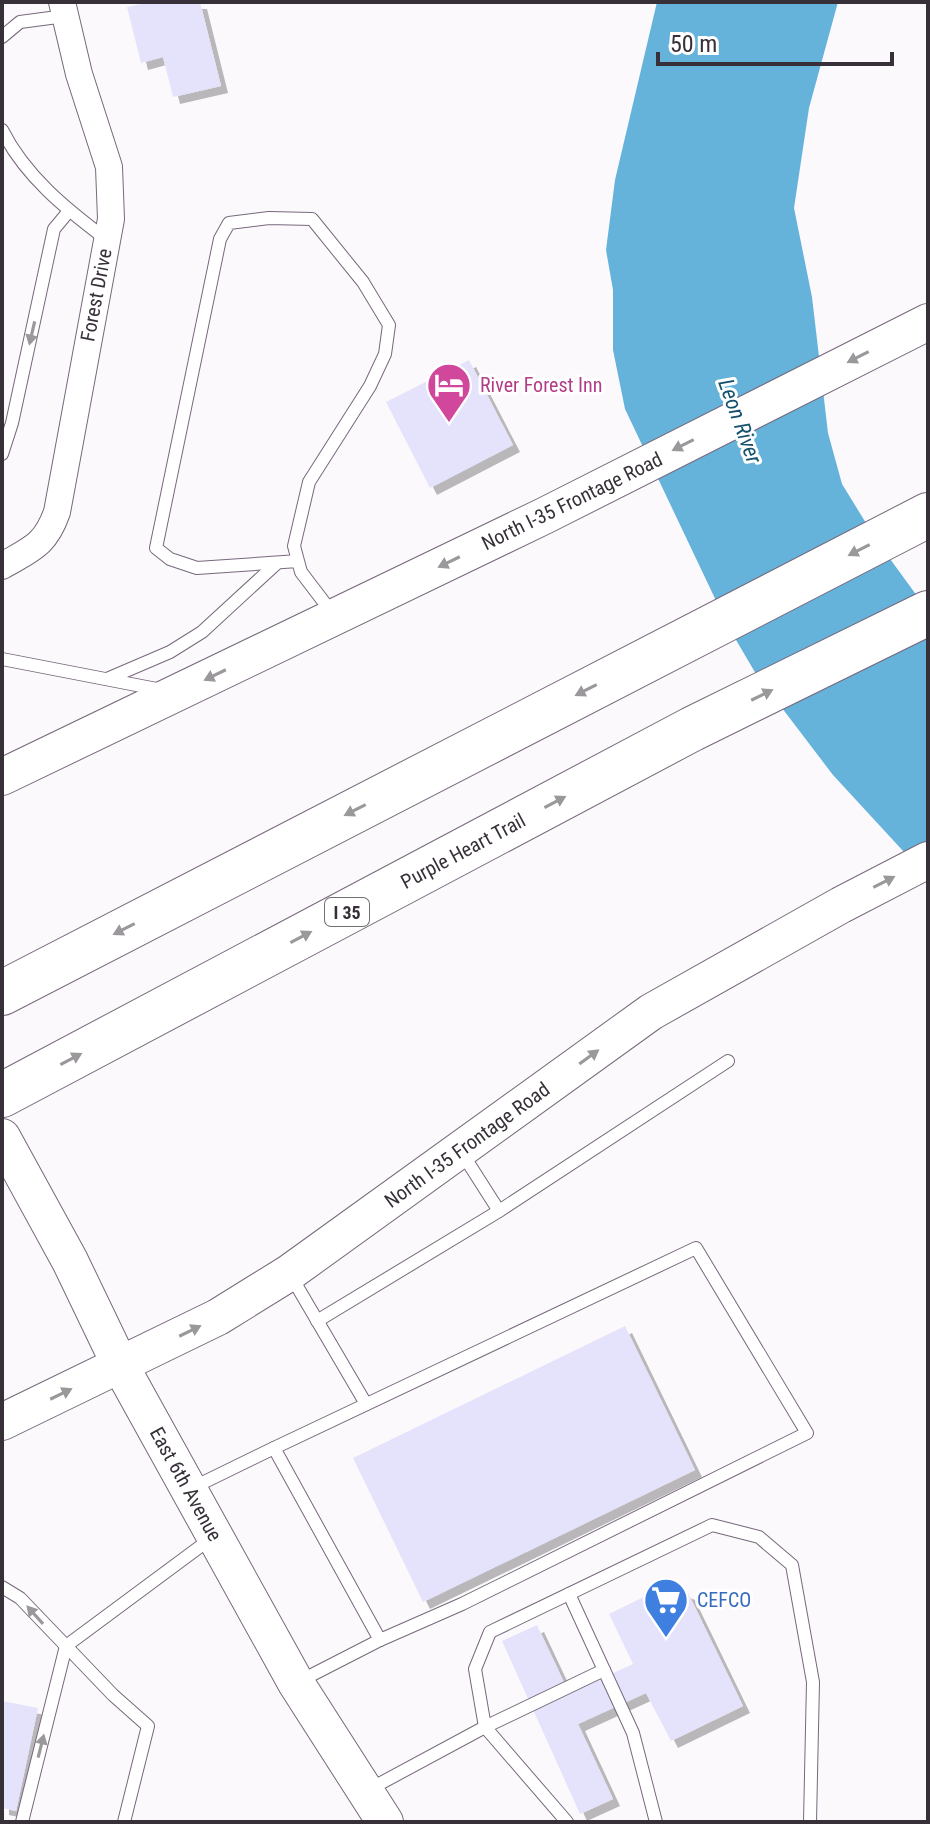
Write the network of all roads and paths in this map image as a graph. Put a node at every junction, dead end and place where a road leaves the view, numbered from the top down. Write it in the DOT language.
graph roads {
  1 [pos="64,9"];
  2 [pos="2,37"];
  3 [pos="2,130"];
  4 [pos="69,211"];
  5 [pos="107,240"];
  6 [pos="928,322"];
  7 [pos="2,454"];
  8 [pos="928,515"];
  9 [pos="298,561"];
  10 [pos="277,563"];
  11 [pos="2,566"];
  12 [pos="928,613"];
  13 [pos="335,617"];
  14 [pos="2,659"];
  15 [pos="107,679"];
  16 [pos="177,693"];
  17 [pos="2,777"];
  18 [pos="928,860"];
  19 [pos="2,993"];
  20 [pos="728,1061"];
  21 [pos="2,1095"];
  22 [pos="2,1137"];
  23 [pos="460,1150"];
  24 [pos="499,1211"];
  25 [pos="289,1273"];
  26 [pos="317,1321"];
  27 [pos="120,1365"];
  28 [pos="366,1404"];
  29 [pos="2,1422"];
  30 [pos="274,1448"];
  31 [pos="189,1490"];
  32 [pos="215,1536"];
  33 [pos="2,1587"];
  34 [pos="569,1594"];
  35 [pos="380,1640"];
  36 [pos="66,1646"];
  37 [pos="604,1670"];
  38 [pos="296,1683"];
  39 [pos="485,1727"];
  40 [pos="365,1792"];
  41 [pos="22,1822"];
  42 [pos="124,1822"];
  43 [pos="385,1822"];
  44 [pos="401,1822"];
  45 [pos="567,1822"];
  46 [pos="656,1822"];
  47 [pos="810,1822"];
  1 -- 2 [label="lane"];
  1 -- 5 [label="street, Forest Drive"];
  3 -- 4 [label="lane"];
  4 -- 5 [label="lane"];
  4 -- 7 [label="lane, one-way"];
  5 -- 11 [label="street, Forest Drive"];
  6 -- 13 [label="main road, North I-35 Frontage Road, one-way"];
  8 -- 19 [label="highway, one-way"];
  9 -- 10 [label="lane"];
  9 -- 10 [label="lane"];
  9 -- 13 [label="lane"];
  10 -- 15 [label="lane"];
  21 -- 12 [label="highway, Purple Heart Trail / I 35, one-way"];
  13 -- 16 [label="main road, North I-35 Frontage Road, one-way"];
  14 -- 15 [label="lane"];
  15 -- 16 [label="lane"];
  16 -- 17 [label="main road, North I-35 Frontage Road"];
  23 -- 18 [label="main road, North I-35 Frontage Road, one-way"];
  20 -- 24 [label="lane"];
  22 -- 27 [label="main road, East 6th Avenue"];
  23 -- 24 [label="lane"];
  23 -- 25 [label="main road, North I-35 Frontage Road"];
  24 -- 26 [label="lane"];
  25 -- 26 [label="lane"];
  27 -- 25 [label="main road, North I-35 Frontage Road, one-way"];
  26 -- 28 [label="lane"];
  29 -- 27 [label="main road, North I-35 Frontage Road, one-way"];
  27 -- 31 [label="main road, East 6th Avenue"];
  28 -- 30 [label="lane"];
  28 -- 35 [label="lane"];
  30 -- 31 [label="lane"];
  30 -- 35 [label="lane"];
  31 -- 32 [label="main road, East 6th Avenue"];
  32 -- 36 [label="lane"];
  32 -- 38 [label="main road, East 6th Avenue"];
  36 -- 33 [label="lane, one-way"];
  34 -- 37 [label="lane"];
  34 -- 39 [label="lane"];
  34 -- 47 [label="lane"];
  35 -- 38 [label="lane"];
  41 -- 36 [label="lane, one-way"];
  36 -- 42 [label="lane"];
  37 -- 39 [label="lane"];
  37 -- 46 [label="lane"];
  38 -- 40 [label="main road, East 6th Avenue"];
  39 -- 40 [label="lane"];
  39 -- 45 [label="lane"];
  40 -- 43 [label="main road, East 6th Avenue"];
  40 -- 44 [label="main road"];
}
